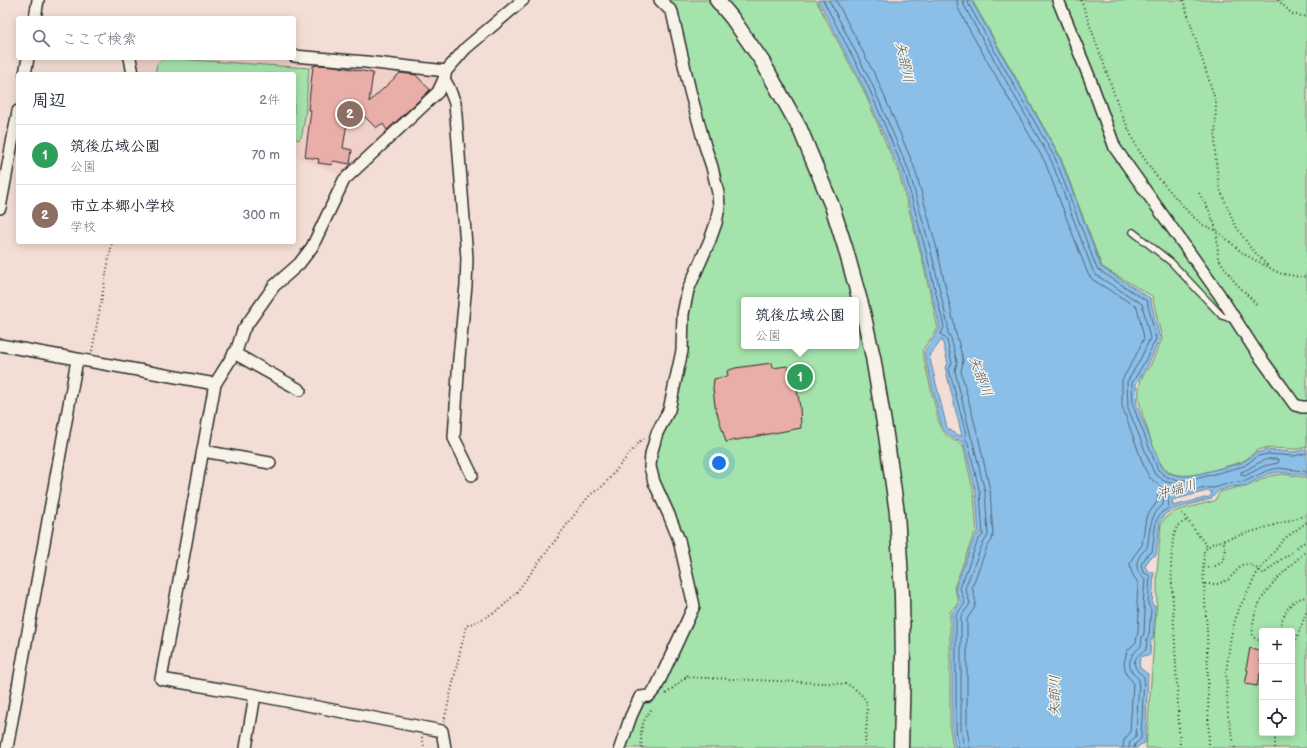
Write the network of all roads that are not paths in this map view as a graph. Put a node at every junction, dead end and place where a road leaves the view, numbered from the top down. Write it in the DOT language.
graph roads {
  1 [pos="38,0"];
  2 [pos="523,0"];
  3 [pos="660,0"];
  4 [pos="717,0"];
  5 [pos="1058,0"];
  6 [pos="35,16"];
  7 [pos="296,56"];
  8 [pos="28,60"];
  9 [pos="130,60"];
  10 [pos="25,72"];
  11 [pos="133,72"];
  12 [pos="445,75"];
  13 [pos="16,122"];
  14 [pos="0,208"];
  15 [pos="1133,232"];
  16 [pos="859,297"];
  17 [pos="859,297"];
  18 [pos="1236,320"];
  19 [pos="0,345"];
  20 [pos="234,353"];
  21 [pos="77,360"];
  22 [pos="215,384"];
  23 [pos="300,390"];
  24 [pos="1307,407"];
  25 [pos="203,451"];
  26 [pos="270,463"];
  27 [pos="472,475"];
  28 [pos="255,695"];
  29 [pos="7,748"];
  30 [pos="246,748"];
  31 [pos="445,748"];
  32 [pos="620,748"];
  33 [pos="901,748"];
  1 -- 6 [label="street"];
  2 -- 12 [label="street"];
  3 -- 32 [label="street"];
  4 -- 16 [label="street"];
  5 -- 18 [label="street"];
  7 -- 12 [label="street"];
  8 -- 10 [label="street"];
  9 -- 11 [label="street"];
  12 -- 20 [label="street"];
  12 -- 27 [label="street"];
  13 -- 14 [label="street"];
  15 -- 18 [label="lane"];
  17 -- 33 [label="street"];
  18 -- 24 [label="street"];
  19 -- 21 [label="street"];
  20 -- 22 [label="street"];
  20 -- 23 [label="street"];
  21 -- 22 [label="street"];
  21 -- 29 [label="street"];
  22 -- 25 [label="street"];
  25 -- 26 [label="street"];
  25 -- 28 [label="street"];
  28 -- 30 [label="street"];
  28 -- 31 [label="street"];
}
